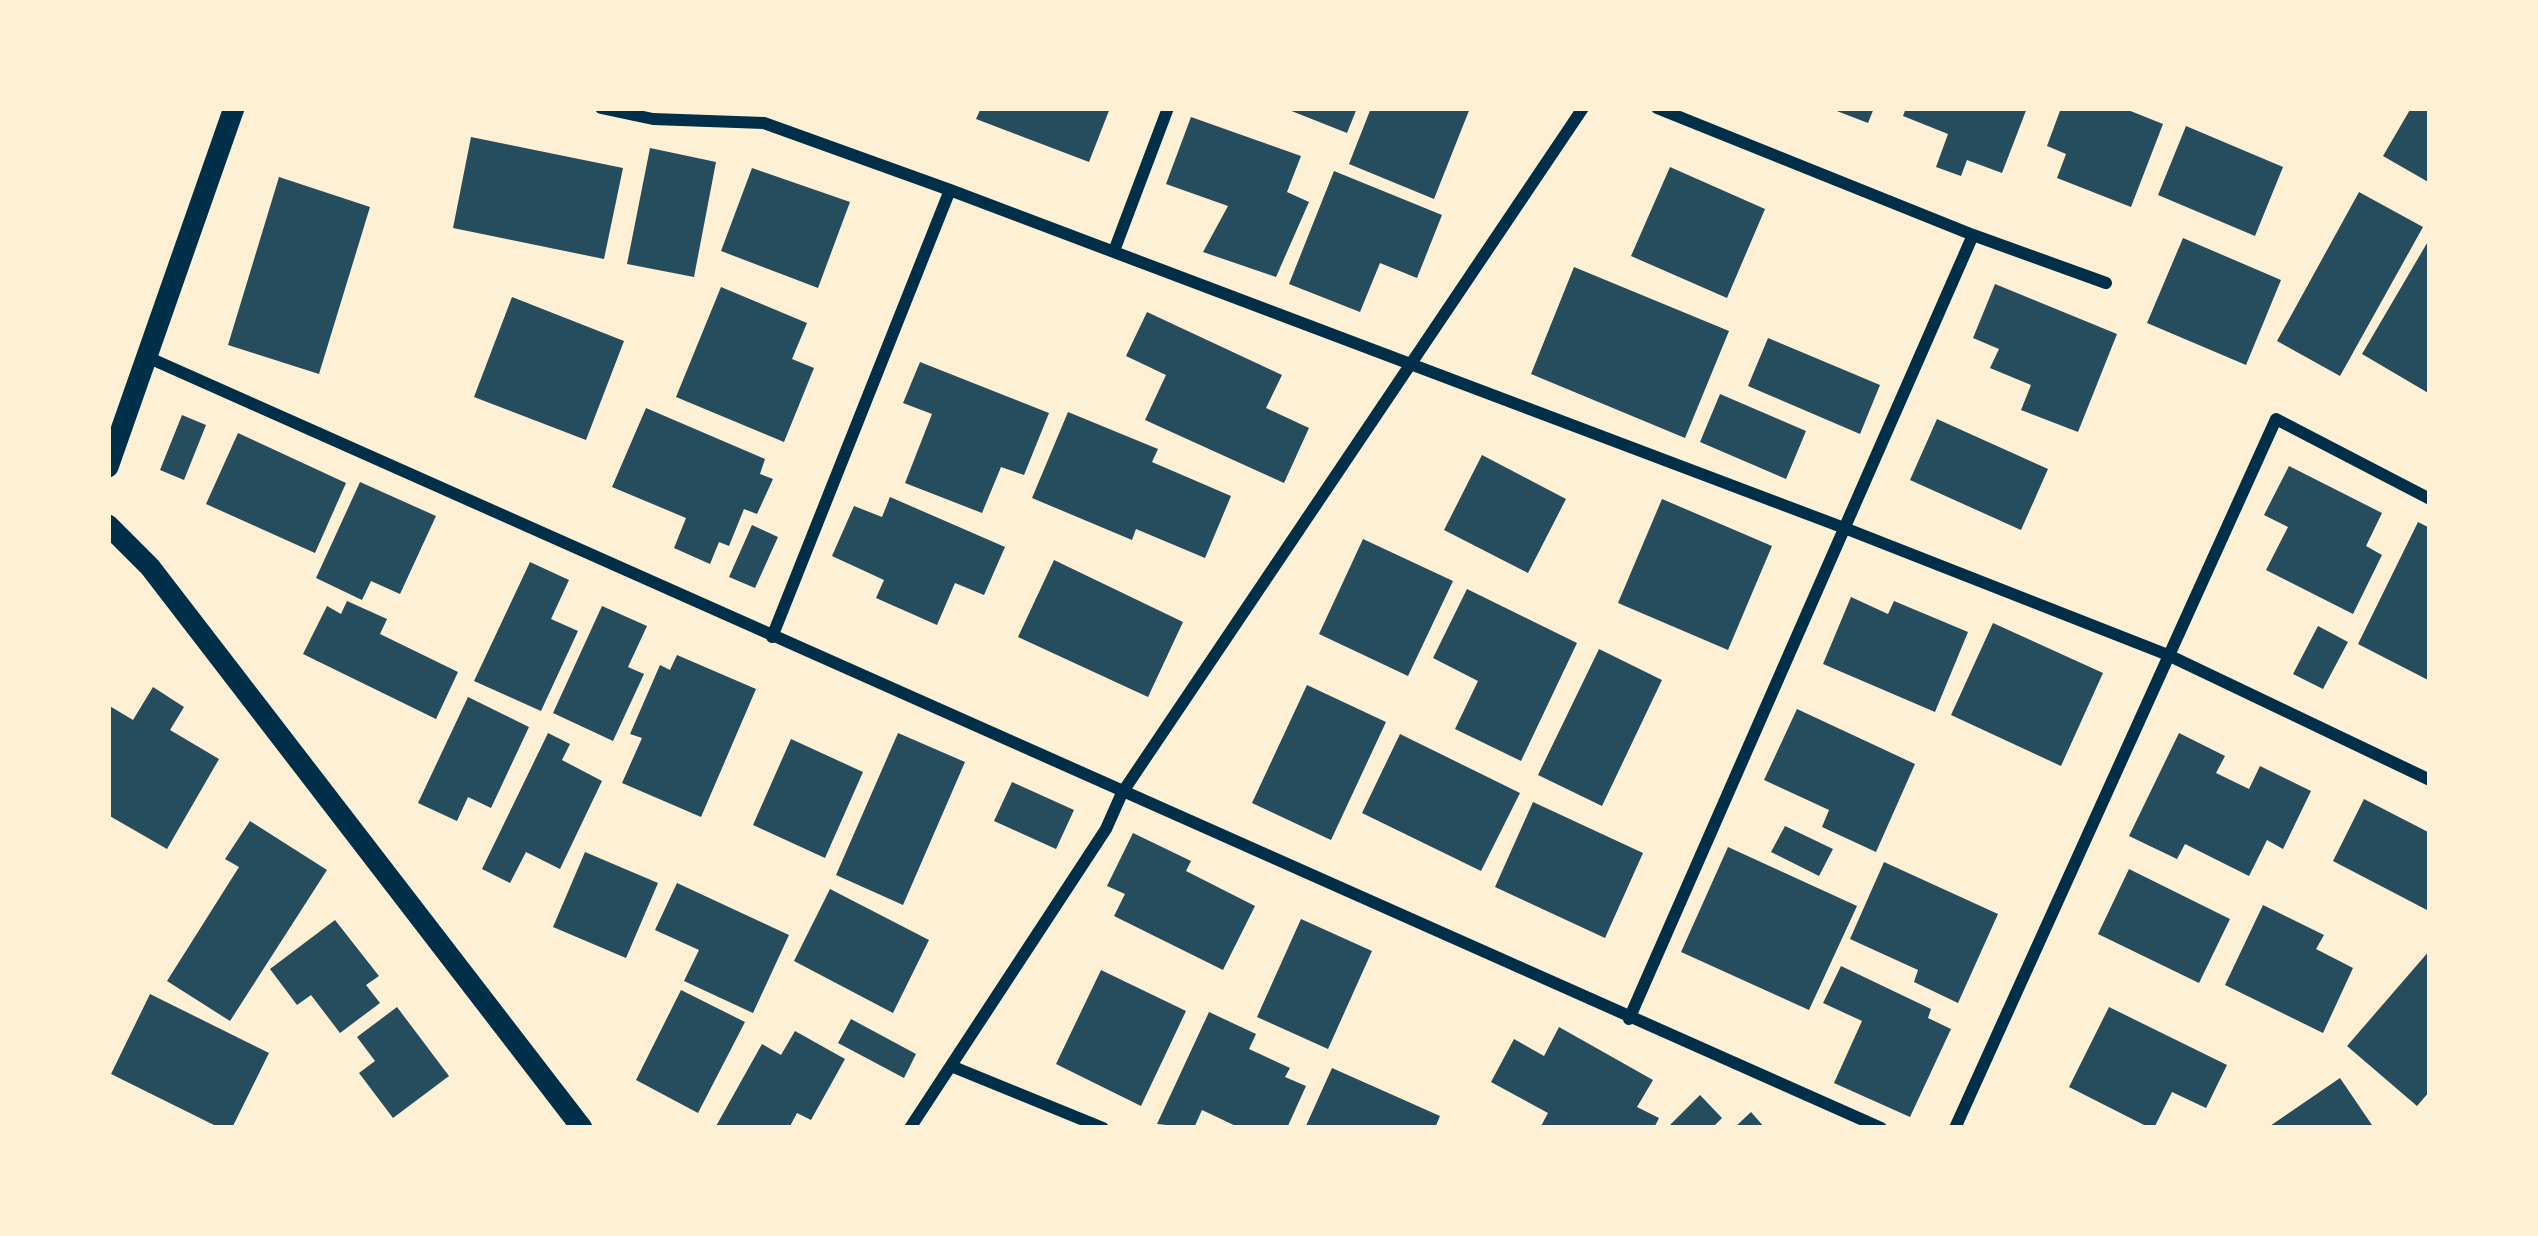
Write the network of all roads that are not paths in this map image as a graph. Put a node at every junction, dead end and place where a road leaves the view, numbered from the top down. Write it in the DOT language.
graph roads {
  1 [pos="234,108"];
  2 [pos="601,108"];
  3 [pos="1168,108"];
  4 [pos="1583,108"];
  5 [pos="1657,108"];
  6 [pos="950,190"];
  7 [pos="1973,235"];
  8 [pos="1114,251"];
  9 [pos="2106,283"];
  10 [pos="147,357"];
  11 [pos="1409,366"];
  12 [pos="108,466"];
  13 [pos="2430,499"];
  14 [pos="108,525"];
  15 [pos="1846,529"];
  16 [pos="772,637"];
  17 [pos="2168,655"];
  18 [pos="2430,781"];
  19 [pos="1122,793"];
  20 [pos="1629,1019"];
  21 [pos="952,1066"];
  22 [pos="582,1128"];
  23 [pos="910,1128"];
  24 [pos="1103,1128"];
  25 [pos="1881,1128"];
  26 [pos="1955,1128"];
  1 -- 10 [label="street"];
  2 -- 6 [label="street"];
  3 -- 8 [label="street"];
  4 -- 11 [label="street"];
  5 -- 7 [label="street"];
  6 -- 8 [label="street"];
  6 -- 16 [label="street"];
  7 -- 9 [label="street"];
  7 -- 15 [label="street"];
  8 -- 11 [label="street"];
  10 -- 12 [label="street"];
  10 -- 16 [label="street"];
  11 -- 15 [label="street"];
  11 -- 19 [label="street"];
  13 -- 17 [label="street"];
  14 -- 22 [label="street"];
  15 -- 17 [label="street"];
  15 -- 20 [label="street"];
  16 -- 19 [label="street"];
  17 -- 18 [label="street"];
  17 -- 26 [label="street"];
  19 -- 20 [label="street"];
  19 -- 21 [label="street"];
  20 -- 25 [label="street"];
  21 -- 23 [label="street"];
  21 -- 24 [label="street"];
}
